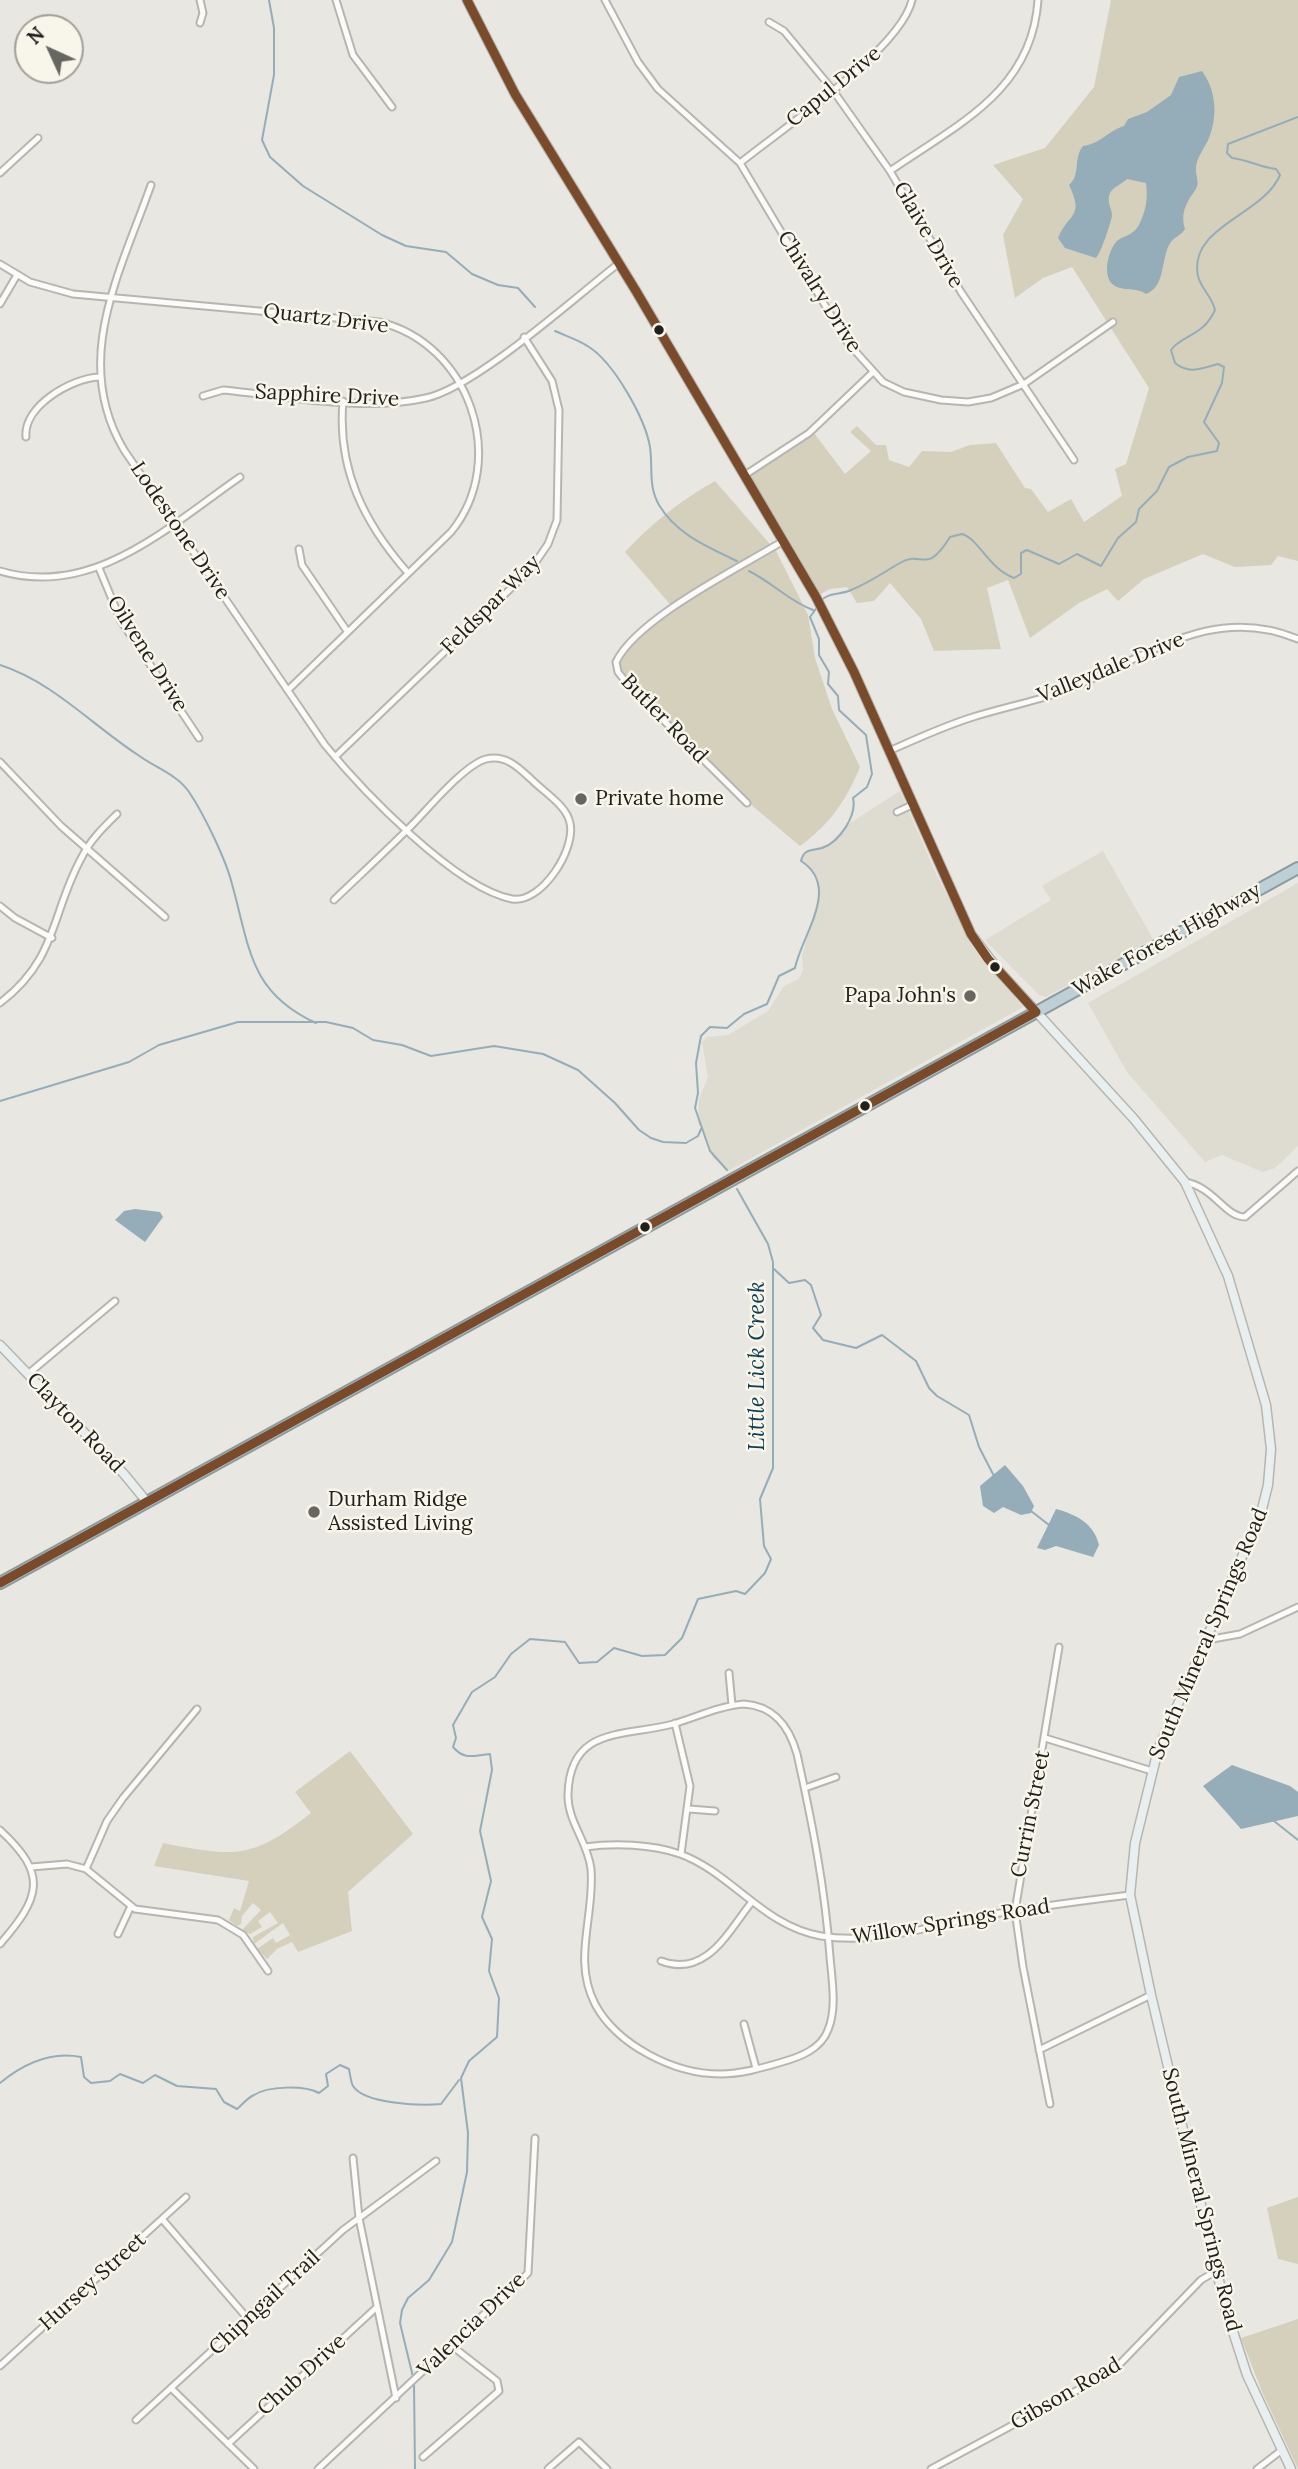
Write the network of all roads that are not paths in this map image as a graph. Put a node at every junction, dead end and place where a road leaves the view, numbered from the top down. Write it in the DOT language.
graph roads {
  1 [pos="200,0"];
  2 [pos="336,0"];
  3 [pos="467,0"];
  4 [pos="605,0"];
  5 [pos="912,0"];
  6 [pos="1038,0"];
  7 [pos="769,22"];
  8 [pos="200,23"];
  9 [pos="832,89"];
  10 [pos="392,107"];
  11 [pos="38,138"];
  12 [pos="740,163"];
  13 [pos="890,170"];
  14 [pos="0,173"];
  15 [pos="151,185"];
  16 [pos="0,264"];
  17 [pos="618,264"];
  18 [pos="17,275"];
  19 [pos="112,298"];
  20 [pos="0,304"];
  21 [pos="1112,322"];
  22 [pos="524,337"];
  23 [pos="873,372"];
  24 [pos="99,377"];
  25 [pos="460,384"];
  26 [pos="1024,384"];
  27 [pos="203,396"];
  28 [pos="343,401"];
  29 [pos="26,436"];
  30 [pos="1074,460"];
  31 [pos="745,475"];
  32 [pos="240,477"];
  33 [pos="173,523"];
  34 [pos="784,540"];
  35 [pos="299,549"];
  36 [pos="99,568"];
  37 [pos="0,571"];
  38 [pos="408,573"];
  39 [pos="347,631"];
  40 [pos="1298,639"];
  41 [pos="288,690"];
  42 [pos="199,738"];
  43 [pos="888,751"];
  44 [pos="335,757"];
  45 [pos="0,762"];
  46 [pos="747,803"];
  47 [pos="912,805"];
  48 [pos="897,812"];
  49 [pos="117,814"];
  50 [pos="407,830"];
  51 [pos="88,847"];
  52 [pos="1298,868"];
  53 [pos="334,900"];
  54 [pos="0,906"];
  55 [pos="166,917"];
  56 [pos="52,938"];
  57 [pos="0,1003"];
  58 [pos="1036,1012"];
  59 [pos="1298,1171"];
  60 [pos="1185,1182"];
  61 [pos="115,1301"];
  62 [pos="0,1345"];
  63 [pos="27,1374"];
  64 [pos="147,1502"];
  65 [pos="0,1583"];
  66 [pos="1298,1607"];
  67 [pos="1208,1640"];
  68 [pos="1059,1647"];
  69 [pos="729,1673"];
  70 [pos="732,1705"];
  71 [pos="197,1709"];
  72 [pos="674,1723"];
  73 [pos="1045,1738"];
  74 [pos="1152,1771"];
  75 [pos="836,1777"];
  76 [pos="805,1788"];
  77 [pos="689,1809"];
  78 [pos="715,1811"];
  79 [pos="0,1830"];
  80 [pos="585,1847"];
  81 [pos="681,1854"];
  82 [pos="31,1867"];
  83 [pos="86,1869"];
  84 [pos="1130,1895"];
  85 [pos="751,1903"];
  86 [pos="131,1906"];
  87 [pos="1015,1911"];
  88 [pos="118,1934"];
  89 [pos="829,1937"];
  90 [pos="0,1944"];
  91 [pos="662,1961"];
  92 [pos="268,1971"];
  93 [pos="1151,1995"];
  94 [pos="744,2024"];
  95 [pos="1039,2050"];
  96 [pos="756,2068"];
  97 [pos="1050,2104"];
  98 [pos="535,2138"];
  99 [pos="353,2158"];
  100 [pos="436,2161"];
  101 [pos="186,2197"];
  102 [pos="359,2218"];
  103 [pos="162,2219"];
  104 [pos="1216,2271"];
  105 [pos="377,2308"];
  106 [pos="248,2319"];
  107 [pos="452,2346"];
  108 [pos="0,2366"];
  109 [pos="171,2388"];
  110 [pos="396,2398"];
  111 [pos="136,2420"];
  112 [pos="228,2444"];
  113 [pos="1282,2449"];
  114 [pos="424,2457"];
  115 [pos="254,2469"];
  116 [pos="318,2469"];
  117 [pos="548,2469"];
  118 [pos="607,2469"];
  119 [pos="931,2469"];
  120 [pos="1257,2469"];
  121 [pos="1292,2469"];
  1 -- 8 [label="street"];
  2 -- 10 [label="street"];
  3 -- 17 [label="street, South Mineral Springs Road"];
  4 -- 12 [label="street, Chivalry Drive"];
  5 -- 9 [label="street, Capul Drive"];
  6 -- 13 [label="street"];
  7 -- 9 [label="street, Glaive Drive"];
  9 -- 12 [label="street, Capul Drive"];
  9 -- 13 [label="street, Glaive Drive"];
  11 -- 14 [label="street"];
  12 -- 23 [label="street, Chivalry Drive"];
  13 -- 26 [label="street, Glaive Drive"];
  15 -- 19 [label="street, Lodestone Drive"];
  16 -- 18 [label="street, Quartz Drive"];
  17 -- 22 [label="street, Sapphire Drive"];
  17 -- 31 [label="street, South Mineral Springs Road"];
  18 -- 19 [label="street, Quartz Drive"];
  18 -- 20 [label="street"];
  19 -- 24 [label="street, Lodestone Drive"];
  19 -- 25 [label="street, Quartz Drive"];
  21 -- 26 [label="street, Chivalry Drive"];
  22 -- 25 [label="street, Sapphire Drive"];
  22 -- 44 [label="street, Feldspar Way"];
  23 -- 26 [label="street, Chivalry Drive"];
  23 -- 31 [label="street"];
  24 -- 29 [label="street"];
  24 -- 33 [label="street, Lodestone Drive"];
  25 -- 28 [label="street, Sapphire Drive"];
  25 -- 38 [label="street, Quartz Drive"];
  26 -- 30 [label="street, Glaive Drive"];
  27 -- 28 [label="street, Sapphire Drive"];
  28 -- 38 [label="street"];
  31 -- 34 [label="street, South Mineral Springs Road"];
  32 -- 33 [label="street"];
  33 -- 36 [label="street"];
  33 -- 41 [label="street, Lodestone Drive"];
  34 -- 43 [label="street, South Mineral Springs Road"];
  34 -- 46 [label="street, Butler Road"];
  35 -- 39 [label="street"];
  36 -- 37 [label="street"];
  36 -- 42 [label="street, Oilvene Drive"];
  38 -- 39 [label="street, Quartz Drive"];
  39 -- 41 [label="street, Quartz Drive"];
  40 -- 43 [label="street, Valleydale Drive"];
  41 -- 44 [label="street, Lodestone Drive"];
  43 -- 47 [label="street, South Mineral Springs Road"];
  44 -- 50 [label="street, Lodestone Drive"];
  45 -- 51 [label="street"];
  47 -- 48 [label="street"];
  47 -- 58 [label="street, South Mineral Springs Road"];
  49 -- 51 [label="street"];
  50 -- 50 [label="street, Lodestone Drive"];
  50 -- 53 [label="street, Lodestone Drive"];
  51 -- 55 [label="street"];
  51 -- 56 [label="street"];
  52 -- 58 [label="highway, Wake Forest Highway"];
  54 -- 56 [label="street"];
  56 -- 57 [label="street"];
  58 -- 60 [label="street, South Mineral Springs Road"];
  58 -- 64 [label="highway, Wake Forest Highway"];
  59 -- 60 [label="street"];
  60 -- 67 [label="street, South Mineral Springs Road"];
  61 -- 63 [label="street"];
  62 -- 63 [label="street, Clayton Road"];
  63 -- 64 [label="street, Clayton Road"];
  64 -- 65 [label="highway, Wake Forest Highway"];
  66 -- 67 [label="street"];
  67 -- 74 [label="street, South Mineral Springs Road"];
  68 -- 73 [label="street, Currin Street"];
  69 -- 70 [label="street"];
  70 -- 72 [label="street"];
  70 -- 76 [label="street"];
  71 -- 83 [label="street"];
  72 -- 77 [label="street"];
  72 -- 80 [label="street"];
  73 -- 74 [label="street"];
  73 -- 87 [label="street, Currin Street"];
  74 -- 84 [label="street, South Mineral Springs Road"];
  75 -- 76 [label="street"];
  76 -- 89 [label="street"];
  77 -- 78 [label="street"];
  77 -- 81 [label="street"];
  79 -- 82 [label="street"];
  80 -- 81 [label="street, Willow Springs Road"];
  80 -- 96 [label="street"];
  81 -- 85 [label="street, Willow Springs Road"];
  82 -- 83 [label="street"];
  82 -- 90 [label="street"];
  83 -- 86 [label="street"];
  84 -- 87 [label="street, Willow Springs Road"];
  84 -- 93 [label="street, South Mineral Springs Road"];
  85 -- 89 [label="street, Willow Springs Road"];
  85 -- 91 [label="street"];
  86 -- 88 [label="street"];
  86 -- 92 [label="street"];
  87 -- 89 [label="street, Willow Springs Road"];
  87 -- 95 [label="street, Currin Street"];
  89 -- 96 [label="street"];
  93 -- 95 [label="street"];
  93 -- 104 [label="street, South Mineral Springs Road"];
  94 -- 96 [label="street"];
  95 -- 97 [label="street, Currin Street"];
  98 -- 107 [label="street, Valencia Drive"];
  99 -- 102 [label="street"];
  100 -- 102 [label="street, Chipngail Trail"];
  101 -- 103 [label="street, Hursey Street"];
  102 -- 105 [label="street"];
  102 -- 106 [label="street, Chipngail Trail"];
  103 -- 106 [label="street"];
  103 -- 108 [label="street, Hursey Street"];
  104 -- 113 [label="street, South Mineral Springs Road"];
  104 -- 119 [label="street, Gibson Road"];
  105 -- 110 [label="street"];
  105 -- 112 [label="street, Chub Drive"];
  106 -- 109 [label="street, Chipngail Trail"];
  107 -- 110 [label="street, Valencia Drive"];
  107 -- 114 [label="street"];
  109 -- 111 [label="street, Chipngail Trail"];
  109 -- 112 [label="street"];
  110 -- 116 [label="street, Valencia Drive"];
  112 -- 115 [label="street"];
  113 -- 120 [label="street"];
  113 -- 121 [label="street, South Mineral Springs Road"];
  117 -- 118 [label="street"];
}
